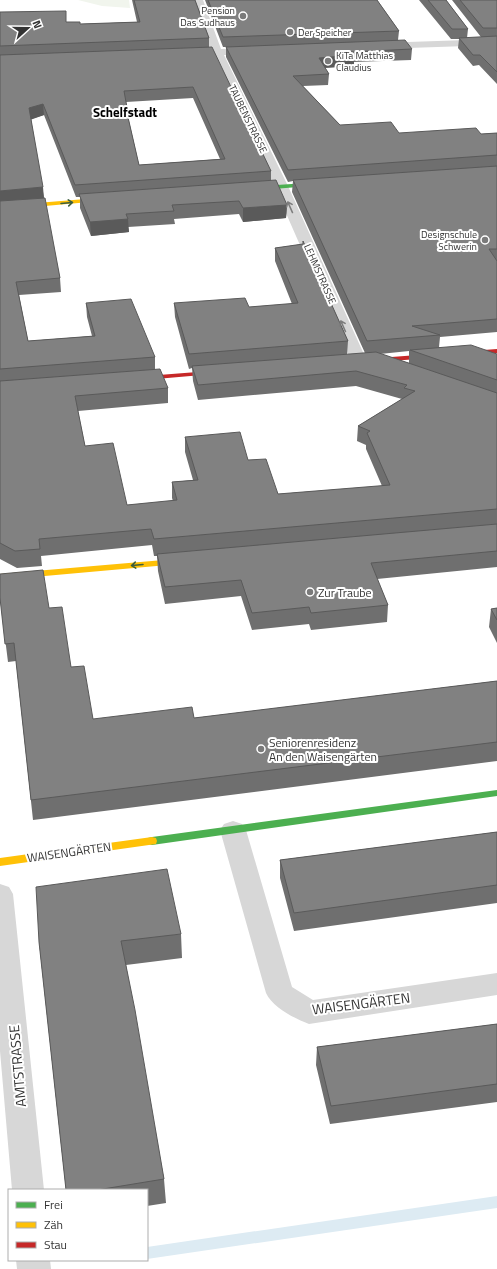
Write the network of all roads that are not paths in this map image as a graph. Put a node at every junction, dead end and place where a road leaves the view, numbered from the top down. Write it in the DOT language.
graph roads {
  1 [pos="198,0"];
  2 [pos="469,31"];
  3 [pos="497,42"];
  4 [pos="478,43"];
  5 [pos="365,47"];
  6 [pos="271,50"];
  7 [pos="217,52"];
  8 [pos="170,54"];
  9 [pos="328,184"];
  10 [pos="281,186"];
  11 [pos="241,189"];
  12 [pos="123,198"];
  13 [pos="0,208"];
  14 [pos="497,351"];
  15 [pos="377,360"];
  16 [pos="356,362"];
  17 [pos="234,371"];
  18 [pos="415,373"];
  19 [pos="125,380"];
  20 [pos="196,560"];
  21 [pos="0,577"];
  22 [pos="497,793"];
  23 [pos="233,830"];
  24 [pos="0,862"];
  25 [pos="0,894"];
  26 [pos="497,984"];
  27 [pos="6,1019"];
  28 [pos="28,1189"];
  1 -- 7 [label="street, TAUBENSTRASSE"];
  2 -- 4 [label="street"];
  3 -- 4 [label="street"];
  4 -- 5 [label="street"];
  6 -- 7 [label="street"];
  7 -- 8 [label="street"];
  7 -- 10 [label="street, TAUBENSTRASSE"];
  9 -- 10 [label="street"];
  10 -- 11 [label="street"];
  16 -- 10 [label="street, LEHMSTRASSE, one-way"];
  13 -- 12 [label="street, one-way"];
  14 -- 15 [label="street"];
  15 -- 16 [label="street"];
  15 -- 18 [label="street"];
  17 -- 19 [label="street"];
  20 -- 21 [label="street, one-way"];
  22 -- 23 [label="street, WAISENGÄRTEN"];
  23 -- 24 [label="street, WAISENGÄRTEN"];
  23 -- 26 [label="street, WAISENGÄRTEN"];
  25 -- 27 [label="street, AMTSTRASSE"];
  27 -- 28 [label="street, AMTSTRASSE"];
}
